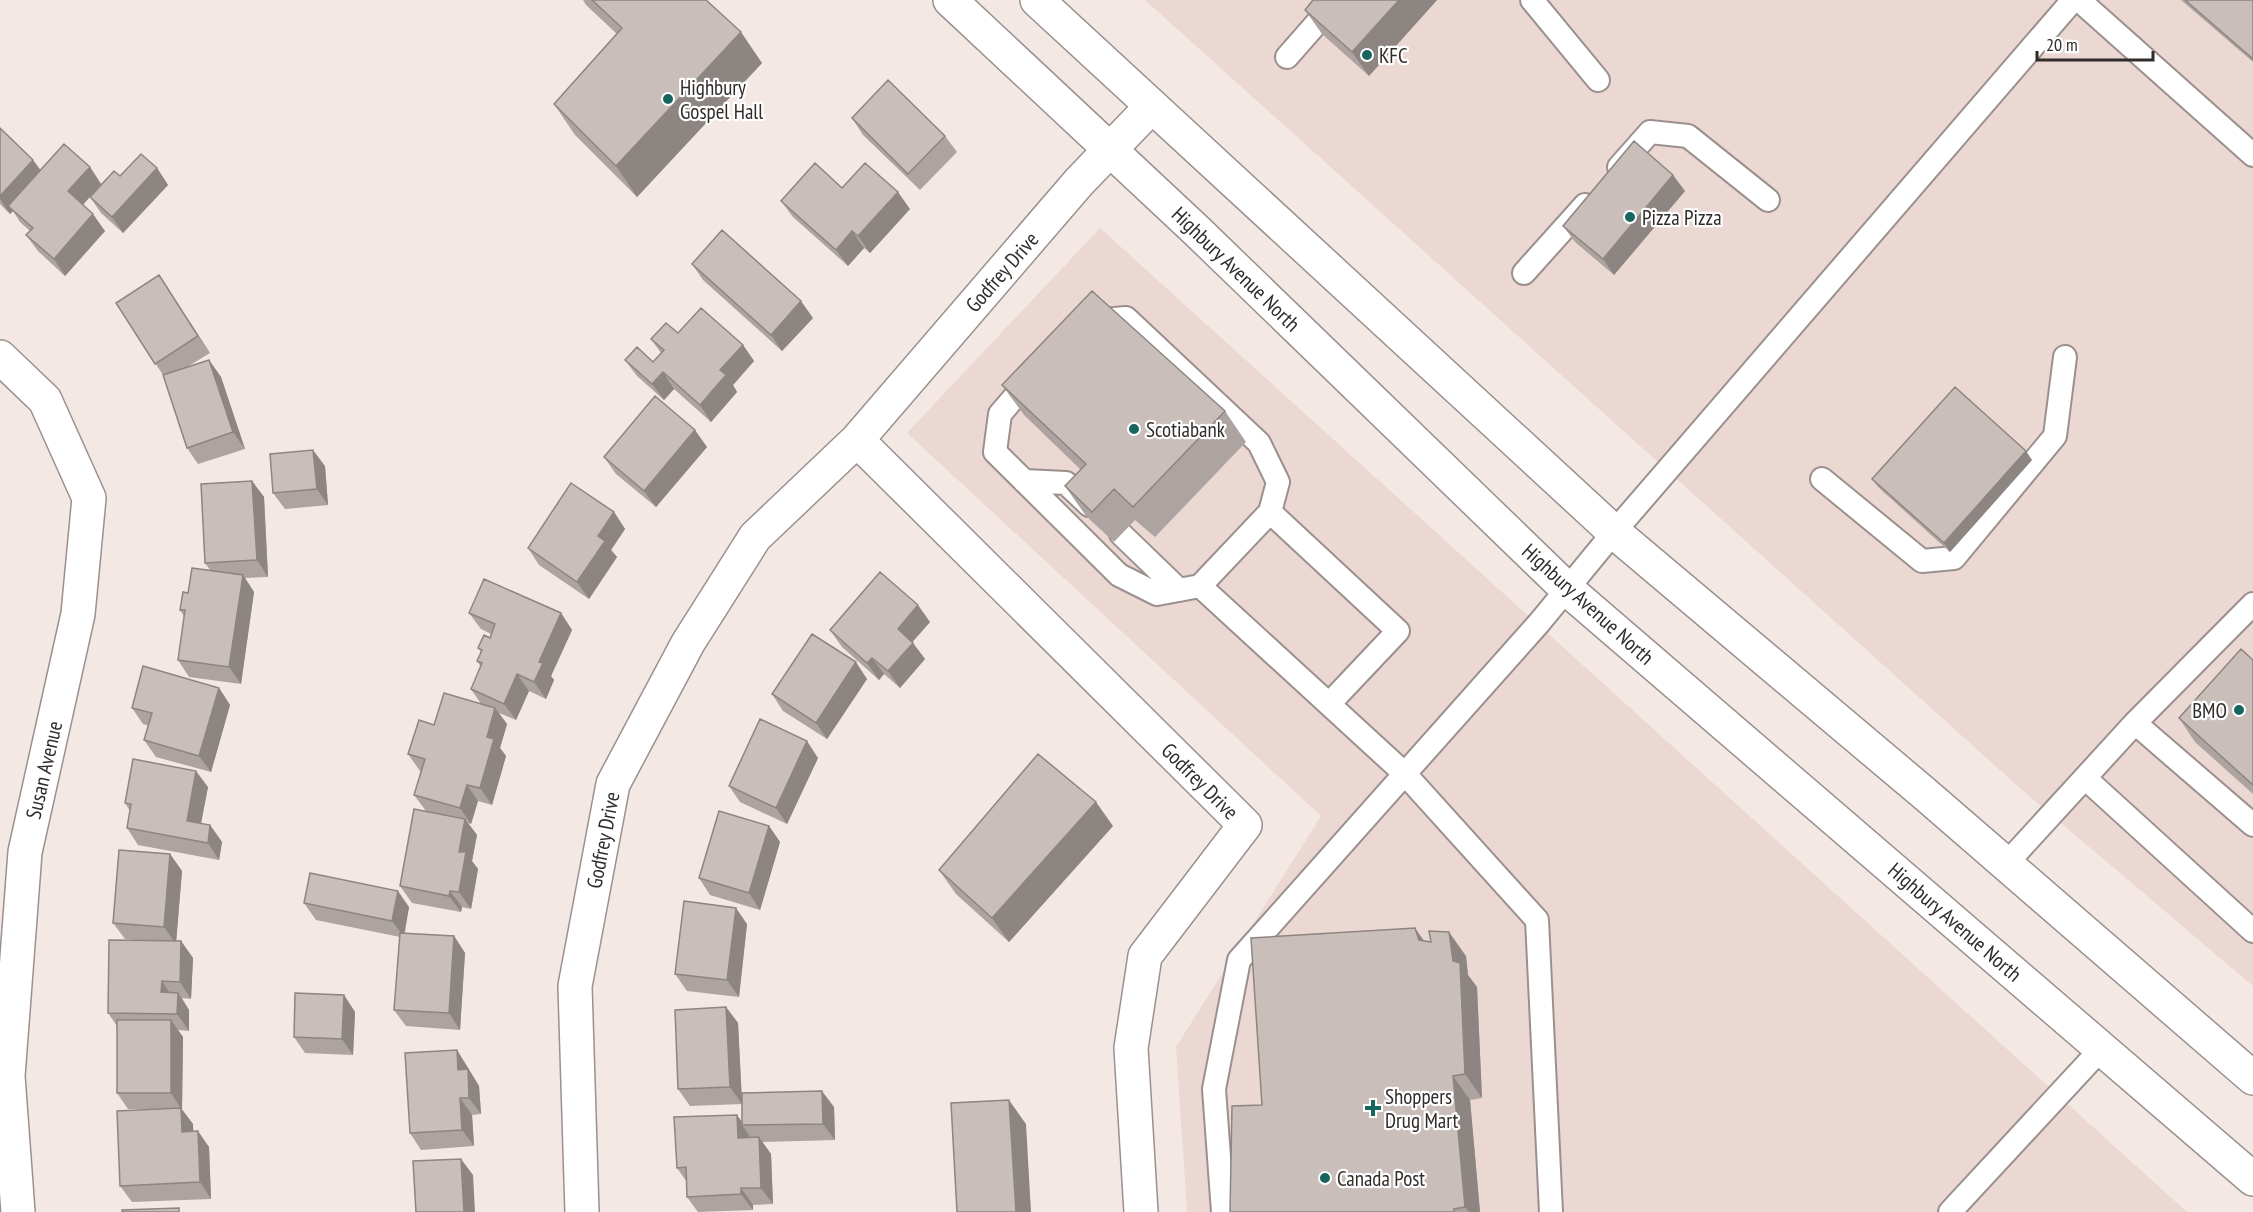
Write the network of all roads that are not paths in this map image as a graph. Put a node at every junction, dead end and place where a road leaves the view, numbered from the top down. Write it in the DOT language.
graph roads {
  1 [pos="950,0"];
  2 [pos="1037,0"];
  3 [pos="1336,0"];
  4 [pos="1532,0"];
  5 [pos="2073,0"];
  6 [pos="2079,0"];
  7 [pos="1287,57"];
  8 [pos="1598,80"];
  9 [pos="1151,107"];
  10 [pos="1110,150"];
  11 [pos="2253,155"];
  12 [pos="1768,200"];
  13 [pos="1524,273"];
  14 [pos="1075,332"];
  15 [pos="0,357"];
  16 [pos="2065,357"];
  17 [pos="1044,364"];
  18 [pos="857,440"];
  19 [pos="1822,479"];
  20 [pos="1024,481"];
  21 [pos="1093,509"];
  22 [pos="1270,512"];
  23 [pos="1614,532"];
  24 [pos="1121,534"];
  25 [pos="1190,588"];
  26 [pos="1568,589"];
  27 [pos="2253,604"];
  28 [pos="1329,704"];
  29 [pos="2135,723"];
  30 [pos="1405,774"];
  31 [pos="2085,778"];
  32 [pos="2253,825"];
  33 [pos="2006,864"];
  34 [pos="2253,930"];
  35 [pos="2102,1048"];
  36 [pos="2253,1078"];
  37 [pos="2253,1179"];
  38 [pos="18,1212"];
  39 [pos="582,1212"];
  40 [pos="1141,1212"];
  41 [pos="1223,1212"];
  42 [pos="1551,1212"];
  43 [pos="1950,1212"];
  1 -- 10 [label="main road, Highbury Avenue North"];
  2 -- 9 [label="main road"];
  3 -- 7 [label="lane"];
  4 -- 8 [label="lane"];
  5 -- 23 [label="lane"];
  6 -- 11 [label="lane"];
  9 -- 10 [label="main road, Godfrey Drive"];
  9 -- 23 [label="main road"];
  10 -- 18 [label="main road, Godfrey Drive"];
  10 -- 26 [label="main road, Highbury Avenue North"];
  12 -- 13 [label="lane"];
  14 -- 22 [label="lane"];
  15 -- 38 [label="main road, Susan Avenue"];
  16 -- 19 [label="lane"];
  17 -- 20 [label="lane"];
  18 -- 39 [label="main road, Godfrey Drive"];
  18 -- 40 [label="main road, Godfrey Drive"];
  20 -- 21 [label="lane"];
  20 -- 25 [label="lane"];
  22 -- 25 [label="lane"];
  22 -- 28 [label="lane"];
  23 -- 26 [label="lane"];
  23 -- 33 [label="main road"];
  24 -- 25 [label="lane"];
  25 -- 28 [label="lane"];
  26 -- 30 [label="lane"];
  26 -- 35 [label="main road, Highbury Avenue North"];
  27 -- 29 [label="lane"];
  28 -- 30 [label="lane"];
  29 -- 31 [label="lane"];
  29 -- 32 [label="lane"];
  30 -- 41 [label="lane"];
  30 -- 42 [label="lane"];
  31 -- 33 [label="lane"];
  31 -- 34 [label="lane"];
  33 -- 36 [label="main road"];
  35 -- 37 [label="main road, Highbury Avenue North"];
  35 -- 43 [label="lane"];
}
